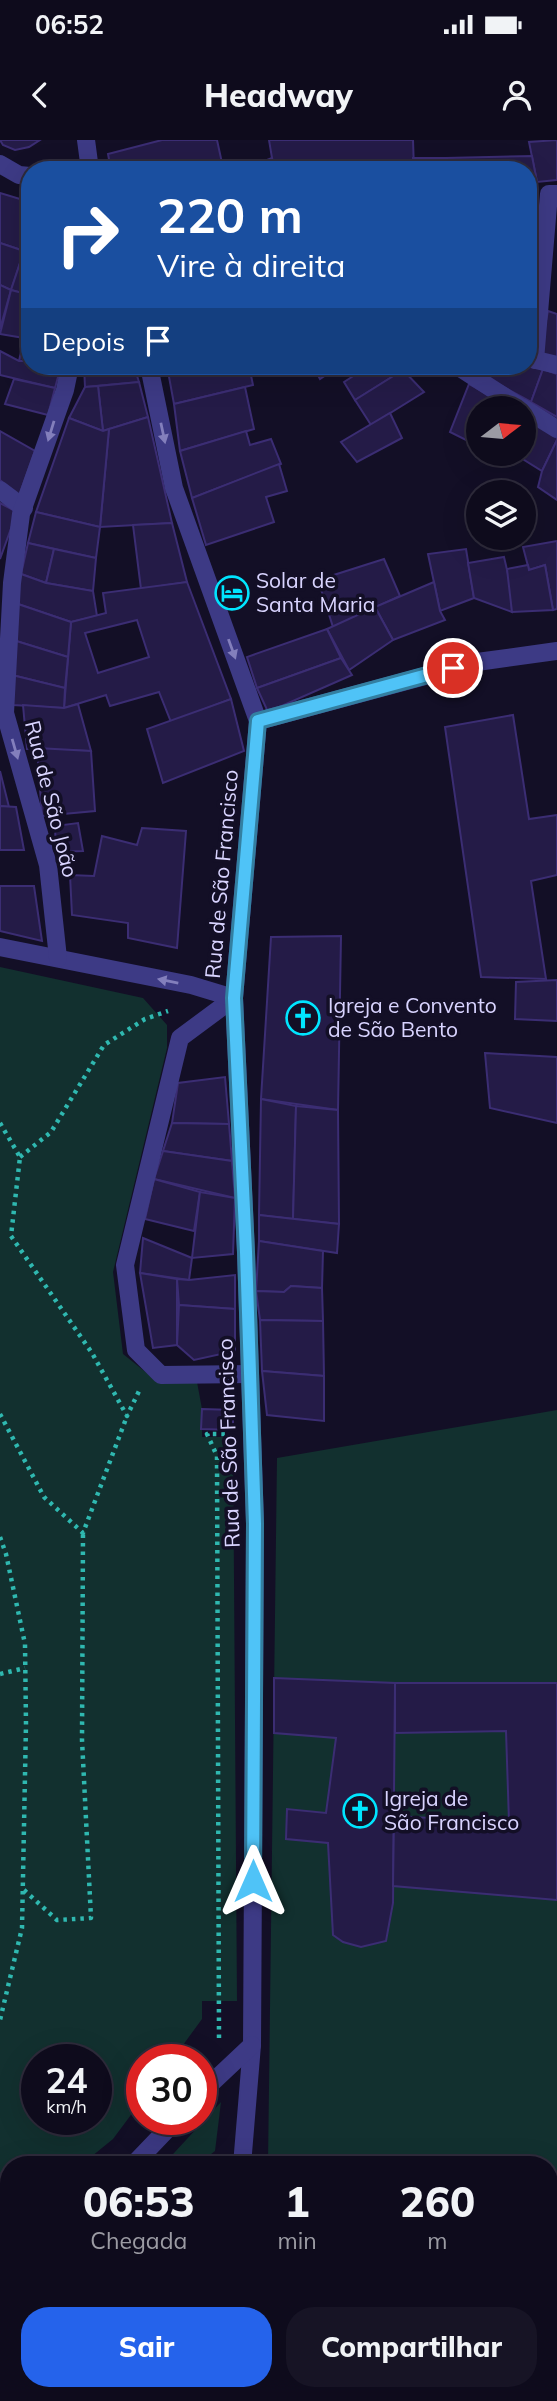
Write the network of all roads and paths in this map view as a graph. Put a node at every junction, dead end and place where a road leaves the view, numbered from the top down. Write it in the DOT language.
graph roads {
  1 [pos="86,140"];
  2 [pos="89,161"];
  3 [pos="0,164"];
  4 [pos="21,175"];
  5 [pos="557,194"];
  6 [pos="537,310"];
  7 [pos="537,360"];
  8 [pos="557,365"];
  9 [pos="68,375"];
  10 [pos="151,375"];
  11 [pos="471,375"];
  12 [pos="504,396"];
  13 [pos="536,416"];
  14 [pos="557,429"];
  15 [pos="0,490"];
  16 [pos="24,508"];
  17 [pos="557,651"];
  18 [pos="258,721"];
  19 [pos="0,947"];
  20 [pos="58,958"];
  21 [pos="234,998"];
  22 [pos="158,1015"];
  23 [pos="0,1123"];
  24 [pos="20,1157"];
  25 [pos="151,1365"];
  26 [pos="250,1374"];
  27 [pos="0,1414"];
  28 [pos="127,1416"];
  29 [pos="226,1434"];
  30 [pos="83,1532"];
  31 [pos="0,1537"];
  32 [pos="25,1668"];
  33 [pos="0,1674"];
  34 [pos="24,1890"];
  35 [pos="0,2020"];
  36 [pos="219,2024"];
  37 [pos="252,2045"];
  38 [pos="217,2078"];
  39 [pos="162,2135"];
  40 [pos="142,2156"];
  41 [pos="243,2156"];
  1 -- 2 [label="street"];
  3 -- 4 [label="street"];
  5 -- 6 [label="street"];
  7 -- 8 [label="street"];
  9 -- 16 [label="street, Rua de São João, one-way"];
  10 -- 18 [label="street, one-way"];
  11 -- 12 [label="street"];
  13 -- 14 [label="street"];
  15 -- 16 [label="street"];
  16 -- 20 [label="street, Rua de São João, one-way"];
  17 -- 18 [label="street"];
  18 -- 21 [label="street, Rua de São Francisco"];
  19 -- 20 [label="street"];
  21 -- 20 [label="street, one-way"];
  21 -- 25 [label="street"];
  21 -- 26 [label="street, Rua de São Francisco"];
  22 -- 24 [label="path"];
  23 -- 24 [label="path"];
  24 -- 28 [label="path"];
  25 -- 26 [label="street"];
  25 -- 28 [label="path"];
  26 -- 37 [label="street, Rua de São Francisco"];
  27 -- 30 [label="path"];
  28 -- 30 [label="path"];
  29 -- 36 [label="path"];
  30 -- 34 [label="path"];
  31 -- 32 [label="path"];
  32 -- 33 [label="path"];
  32 -- 34 [label="path"];
  34 -- 35 [label="path"];
  37 -- 38 [label="street"];
  37 -- 41 [label="street, Rua de São Francisco"];
  39 -- 40 [label="street"];
}
